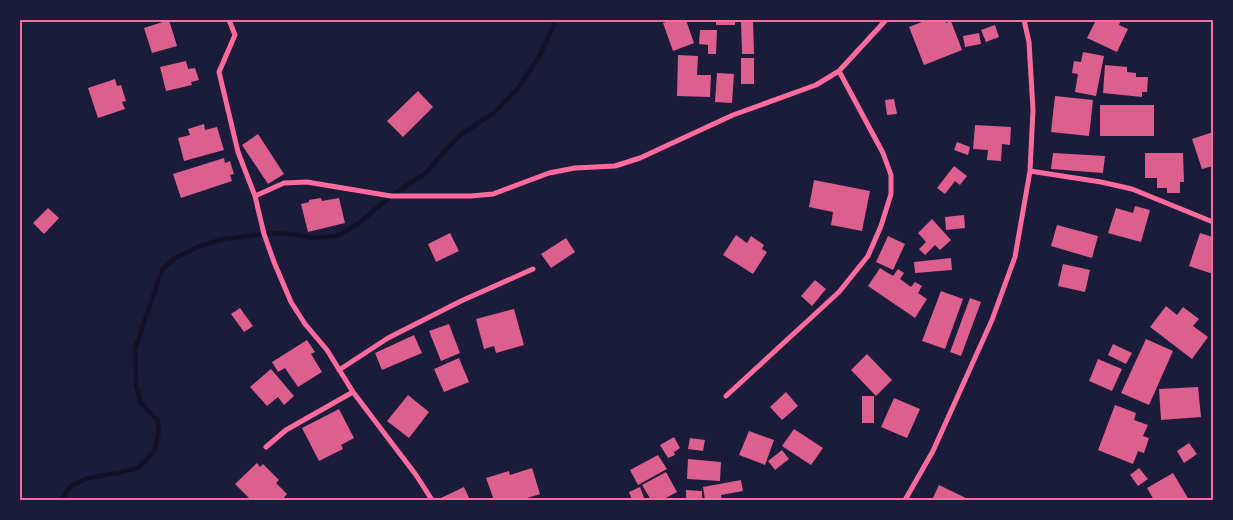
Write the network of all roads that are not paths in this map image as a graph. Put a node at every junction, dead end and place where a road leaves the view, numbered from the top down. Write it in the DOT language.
graph roads {
  1 [pos="229,20"];
  2 [pos="886,20"];
  3 [pos="1024,20"];
  4 [pos="839,71"];
  5 [pos="1030,171"];
  6 [pos="255,196"];
  7 [pos="1213,222"];
  8 [pos="534,269"];
  9 [pos="339,370"];
  10 [pos="352,392"];
  11 [pos="726,396"];
  12 [pos="266,447"];
  13 [pos="432,500"];
  14 [pos="905,500"];
  1 -- 6 [label="street"];
  2 -- 4 [label="street"];
  3 -- 5 [label="street"];
  4 -- 6 [label="street"];
  4 -- 11 [label="street"];
  5 -- 7 [label="street"];
  5 -- 14 [label="street"];
  6 -- 9 [label="street"];
  8 -- 9 [label="street"];
  9 -- 10 [label="street"];
  10 -- 12 [label="street"];
  10 -- 13 [label="street"];
}
